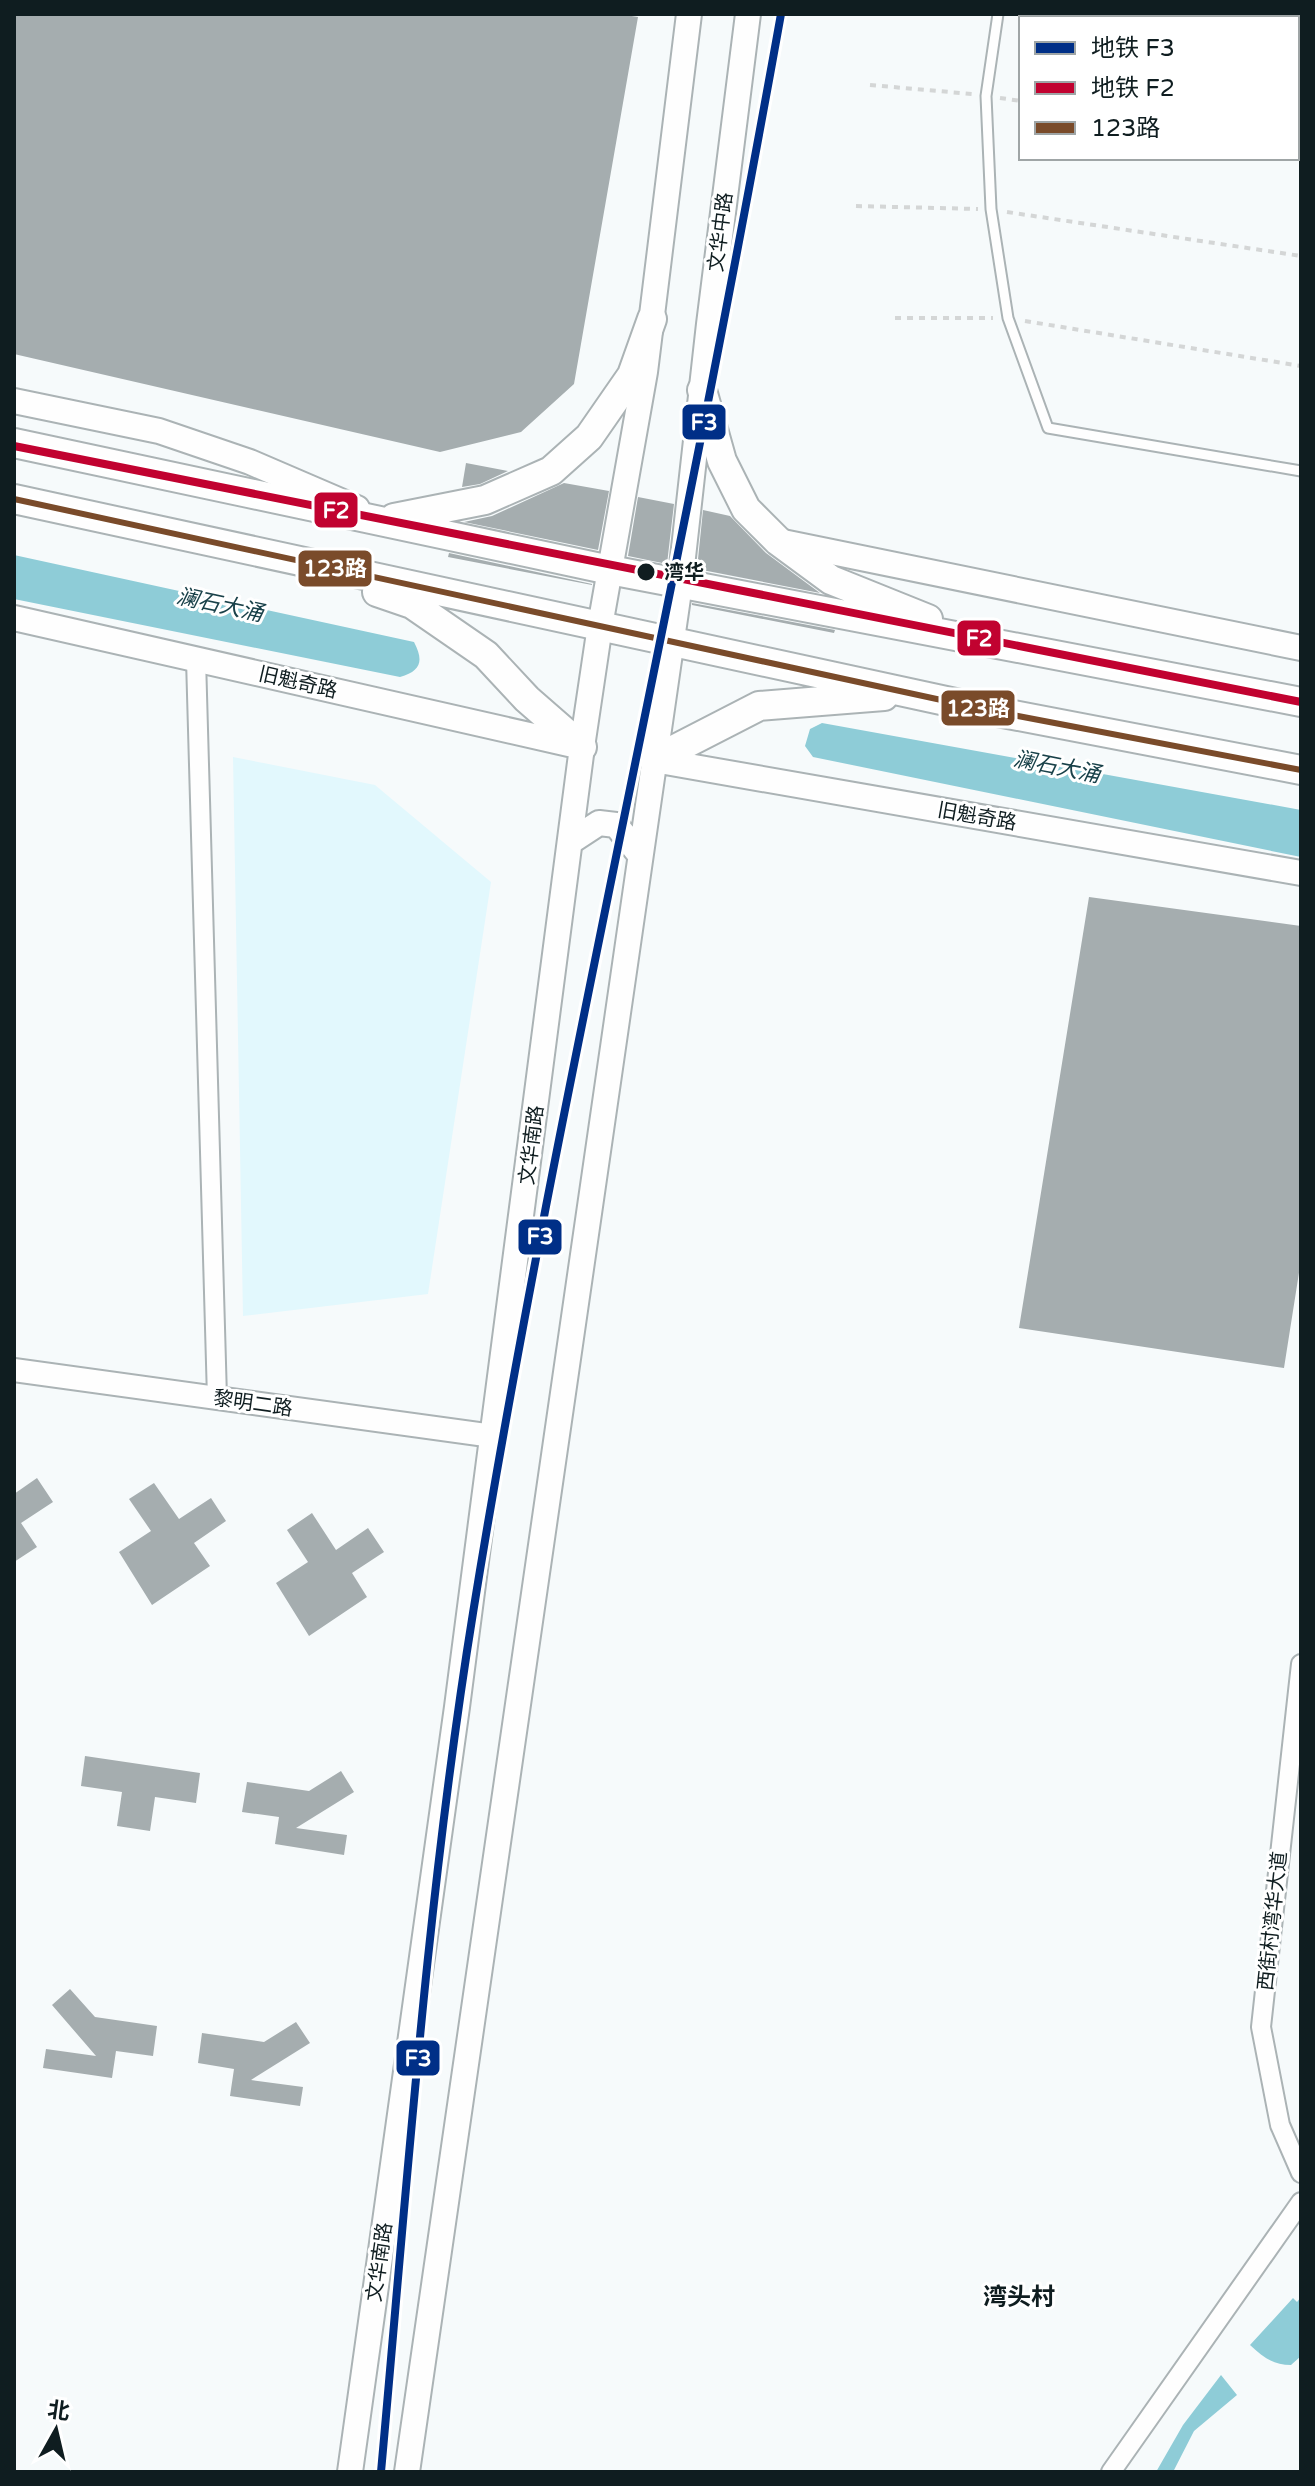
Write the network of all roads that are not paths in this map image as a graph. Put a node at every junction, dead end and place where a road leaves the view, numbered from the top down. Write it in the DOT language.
graph roads {
  1 [pos="689,14"];
  2 [pos="748,14"];
  3 [pos="998,14"];
  4 [pos="652,319"];
  5 [pos="702,390"];
  6 [pos="14,401"];
  7 [pos="14,443"];
  8 [pos="1301,471"];
  9 [pos="14,499"];
  10 [pos="385,520"];
  11 [pos="778,541"];
  12 [pos="248,548"];
  13 [pos="610,570"];
  14 [pos="680,584"];
  15 [pos="14,618"];
  16 [pos="600,626"];
  17 [pos="671,641"];
  18 [pos="1301,648"];
  19 [pos="1020,649"];
  20 [pos="196,659"];
  21 [pos="916,694"];
  22 [pos="1301,702"];
  23 [pos="582,747"];
  24 [pos="654,760"];
  25 [pos="1301,770"];
  26 [pos="570,842"];
  27 [pos="640,855"];
  28 [pos="1301,873"];
  29 [pos="14,1370"];
  30 [pos="217,1398"];
  31 [pos="493,1436"];
  32 [pos="1301,1664"];
  33 [pos="1301,2173"];
  34 [pos="1301,2202"];
  35 [pos="350,2472"];
  36 [pos="407,2472"];
  37 [pos="1111,2472"];
  1 -- 4 [label="main road"];
  2 -- 5 [label="main road, 文华中路"];
  3 -- 8 [label="lane"];
  4 -- 10 [label="highway"];
  4 -- 13 [label="main road"];
  5 -- 11 [label="highway"];
  5 -- 14 [label="main road, 文华中路"];
  6 -- 10 [label="main road"];
  7 -- 13 [label="highway"];
  9 -- 12 [label="highway"];
  11 -- 18 [label="main road"];
  11 -- 19 [label="highway"];
  12 -- 16 [label="highway"];
  12 -- 23 [label="highway"];
  13 -- 14 [label="highway"];
  13 -- 16 [label="main road"];
  14 -- 17 [label="main road, 文华中路"];
  14 -- 19 [label="highway"];
  15 -- 20 [label="main road, 旧魁奇路"];
  16 -- 17 [label="highway"];
  16 -- 23 [label="main road, 文华南路"];
  17 -- 21 [label="highway"];
  17 -- 24 [label="main road"];
  19 -- 22 [label="highway"];
  20 -- 23 [label="main road, 旧魁奇路"];
  20 -- 30 [label="street"];
  21 -- 24 [label="highway"];
  21 -- 25 [label="highway"];
  23 -- 26 [label="main road, 文华南路"];
  24 -- 27 [label="main road"];
  24 -- 28 [label="main road, 旧魁奇路"];
  26 -- 27 [label="main road"];
  26 -- 31 [label="main road, 文华南路"];
  27 -- 36 [label="main road"];
  29 -- 30 [label="street, 黎明二路"];
  30 -- 31 [label="street, 黎明二路"];
  31 -- 35 [label="main road, 文华南路"];
  32 -- 33 [label="street, 西街村湾华大道"];
  34 -- 37 [label="street"];
}
